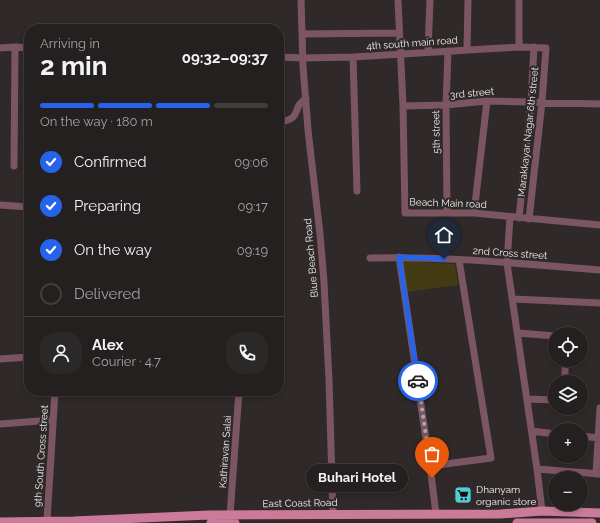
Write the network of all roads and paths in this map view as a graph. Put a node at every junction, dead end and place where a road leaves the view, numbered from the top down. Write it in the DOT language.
graph roads {
  1 [pos="301,0"];
  2 [pos="398,0"];
  3 [pos="430,0"];
  4 [pos="468,0"];
  5 [pos="519,0"];
  6 [pos="399,33"];
  7 [pos="302,34"];
  8 [pos="15,47"];
  9 [pos="519,47"];
  10 [pos="534,47"];
  11 [pos="0,48"];
  12 [pos="24,48"];
  13 [pos="546,48"];
  14 [pos="467,50"];
  15 [pos="448,51"];
  16 [pos="428,52"];
  17 [pos="400,54"];
  18 [pos="284,57"];
  19 [pos="353,57"];
  20 [pos="302,58"];
  21 [pos="306,99"];
  22 [pos="487,101"];
  23 [pos="531,102"];
  24 [pos="542,102"];
  25 [pos="600,104"];
  26 [pos="446,105"];
  27 [pos="403,106"];
  28 [pos="284,121"];
  29 [pos="14,166"];
  30 [pos="357,191"];
  31 [pos="0,205"];
  32 [pos="24,207"];
  33 [pos="447,212"];
  34 [pos="474,213"];
  35 [pos="510,217"];
  36 [pos="519,218"];
  37 [pos="529,218"];
  38 [pos="600,225"];
  39 [pos="399,257"];
  40 [pos="370,258"];
  41 [pos="459,260"];
  42 [pos="507,263"];
  43 [pos="600,270"];
  44 [pos="513,299"];
  45 [pos="600,303"];
  46 [pos="518,333"];
  47 [pos="548,335"];
  48 [pos="0,354"];
  49 [pos="24,357"];
  50 [pos="0,359"];
  51 [pos="55,396"];
  52 [pos="239,396"];
  53 [pos="527,399"];
  54 [pos="548,400"];
  55 [pos="600,408"];
  56 [pos="53,420"];
  57 [pos="0,424"];
  58 [pos="532,431"];
  59 [pos="548,433"];
  60 [pos="588,437"];
  61 [pos="599,438"];
  62 [pos="430,466"];
  63 [pos="537,469"];
  64 [pos="598,474"];
  65 [pos="542,512"];
  66 [pos="600,513"];
  67 [pos="332,514"];
  68 [pos="436,514"];
  69 [pos="232,519"];
  70 [pos="309,519"];
  71 [pos="0,522"];
  72 [pos="47,522"];
  73 [pos="211,523"];
  74 [pos="517,523"];
  75 [pos="592,523"];
  1 -- 7 [label="street, Blue Beach Road"];
  2 -- 6 [label="street, Beach Main road"];
  3 -- 16 [label="street"];
  4 -- 14 [label="street"];
  5 -- 9 [label="street"];
  6 -- 7 [label="street"];
  6 -- 17 [label="street, Beach Main road"];
  7 -- 20 [label="street, Blue Beach Road"];
  8 -- 11 [label="street"];
  8 -- 12 [label="street"];
  8 -- 29 [label="street"];
  9 -- 10 [label="street, 4th south main road"];
  9 -- 14 [label="street, 4th south main road"];
  10 -- 13 [label="street, 4th south main road"];
  10 -- 23 [label="street"];
  13 -- 24 [label="street, Marakkayar Nagar 6th street"];
  14 -- 15 [label="street, 4th south main road"];
  15 -- 16 [label="street, 4th south main road"];
  15 -- 26 [label="street, 5th street"];
  16 -- 17 [label="street, 4th south main road"];
  17 -- 19 [label="street, 4th south main road"];
  17 -- 27 [label="street, Beach Main road"];
  18 -- 20 [label="street, 4th south main road"];
  19 -- 20 [label="street, 4th south main road"];
  19 -- 30 [label="street"];
  20 -- 21 [label="street, Blue Beach Road"];
  21 -- 28 [label="street"];
  21 -- 67 [label="street, Blue Beach Road"];
  22 -- 23 [label="street, 3rd street"];
  22 -- 26 [label="street, 3rd street"];
  22 -- 34 [label="street"];
  23 -- 24 [label="street, 3rd street"];
  23 -- 36 [label="street"];
  24 -- 25 [label="street"];
  24 -- 37 [label="street, Marakkayar Nagar 6th street"];
  26 -- 27 [label="street, 3rd street"];
  26 -- 33 [label="street, 5th street"];
  27 -- 33 [label="street, Beach Main road"];
  31 -- 32 [label="street"];
  33 -- 34 [label="street, Beach Main road"];
  34 -- 35 [label="street, Beach Main road"];
  35 -- 36 [label="street, Beach Main road"];
  35 -- 42 [label="street"];
  36 -- 37 [label="street, Beach Main road"];
  37 -- 38 [label="street, Beach Main road"];
  39 -- 40 [label="street, 2nd Cross street"];
  39 -- 41 [label="street, 2nd Cross street"];
  39 -- 62 [label="street"];
  41 -- 42 [label="street, 2nd Cross street"];
  41 -- 62 [label="street"];
  42 -- 43 [label="street, 2nd Cross street"];
  42 -- 44 [label="street"];
  44 -- 45 [label="street"];
  44 -- 46 [label="street"];
  46 -- 47 [label="street"];
  46 -- 53 [label="street"];
  48 -- 50 [label="street"];
  49 -- 50 [label="street"];
  51 -- 56 [label="street, 9th South Cross street"];
  52 -- 69 [label="street, Kathiravan Salai"];
  53 -- 54 [label="street"];
  53 -- 58 [label="street"];
  55 -- 61 [label="street"];
  56 -- 57 [label="street"];
  56 -- 72 [label="street, 9th South Cross street"];
  58 -- 59 [label="street"];
  58 -- 63 [label="street"];
  60 -- 61 [label="street"];
  61 -- 64 [label="street"];
  62 -- 68 [label="street"];
  63 -- 64 [label="street"];
  63 -- 65 [label="street"];
  65 -- 66 [label="main road, East Coast Road"];
  65 -- 68 [label="main road, East Coast Road"];
  67 -- 68 [label="main road, East Coast Road"];
  67 -- 70 [label="main road, East Coast Road"];
  69 -- 70 [label="main road, East Coast Road"];
  69 -- 72 [label="main road, East Coast Road"];
  69 -- 73 [label="main road, East Coast Road"];
  71 -- 72 [label="main road, East Coast Road"];
  74 -- 75 [label="main road"];
}
